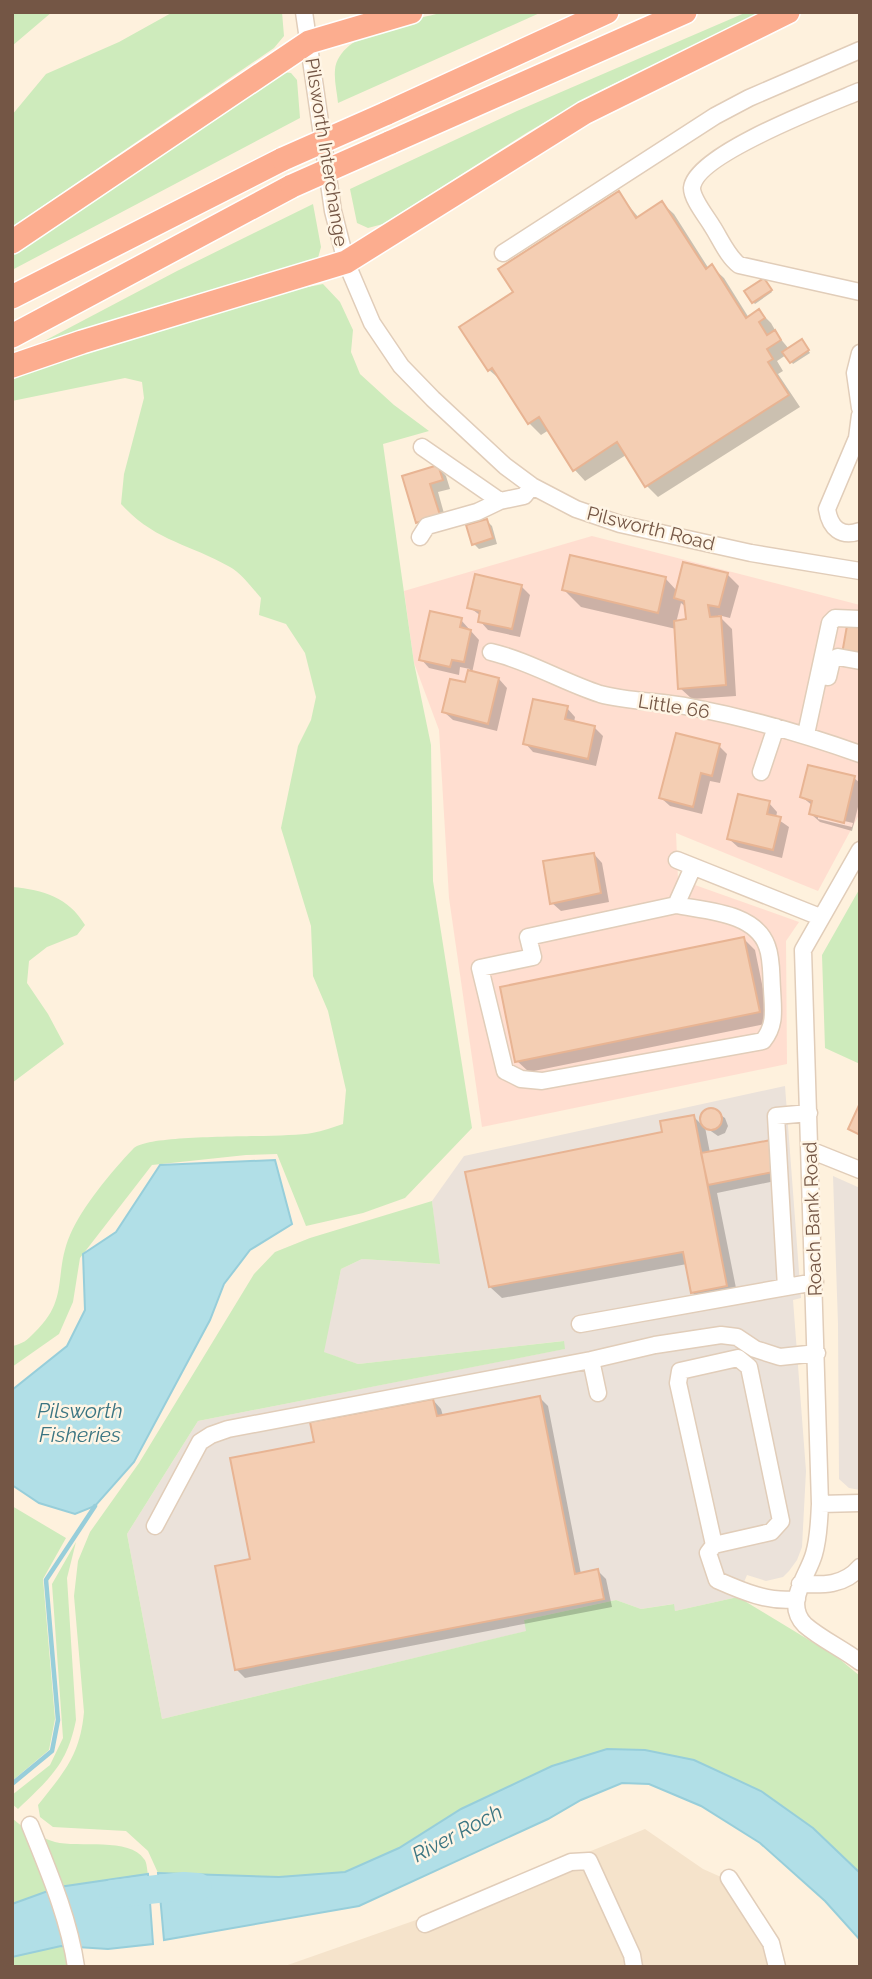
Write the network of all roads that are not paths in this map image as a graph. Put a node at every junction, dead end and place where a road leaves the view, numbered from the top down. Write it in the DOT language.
graph roads {
  1 [pos="304,12"];
  2 [pos="411,12"];
  3 [pos="607,12"];
  4 [pos="685,12"];
  5 [pos="788,12"];
  6 [pos="309,42"];
  7 [pos="860,50"];
  8 [pos="860,91"];
  9 [pos="12,242"];
  10 [pos="503,253"];
  11 [pos="346,262"];
  12 [pos="860,292"];
  13 [pos="12,297"];
  14 [pos="12,336"];
  15 [pos="860,353"];
  16 [pos="12,366"];
  17 [pos="860,408"];
  18 [pos="860,415"];
  19 [pos="422,447"];
  20 [pos="532,485"];
  21 [pos="500,501"];
  22 [pos="860,531"];
  23 [pos="420,537"];
  24 [pos="860,571"];
  25 [pos="860,619"];
  26 [pos="491,652"];
  27 [pos="860,661"];
  28 [pos="828,681"];
  29 [pos="776,727"];
  30 [pos="806,734"];
  31 [pos="860,754"];
  32 [pos="761,772"];
  33 [pos="860,850"];
  34 [pos="677,860"];
  35 [pos="693,867"];
  36 [pos="676,905"];
  37 [pos="820,918"];
  38 [pos="809,1113"];
  39 [pos="810,1150"];
  40 [pos="860,1171"];
  41 [pos="815,1282"];
  42 [pos="786,1287"];
  43 [pos="580,1324"];
  44 [pos="817,1353"];
  45 [pos="591,1360"];
  46 [pos="598,1393"];
  47 [pos="860,1503"];
  48 [pos="820,1504"];
  49 [pos="155,1525"];
  50 [pos="714,1545"];
  51 [pos="860,1567"];
  52 [pos="798,1591"];
  53 [pos="860,1662"];
  54 [pos="30,1825"];
  55 [pos="729,1878"];
  56 [pos="425,1924"];
  57 [pos="75,1959"];
  58 [pos="634,1967"];
  59 [pos="777,1967"];
  1 -- 6 [label="street"];
  2 -- 6 [label="highway"];
  3 -- 13 [label="highway, bridge"];
  4 -- 14 [label="highway, bridge"];
  5 -- 11 [label="highway"];
  6 -- 9 [label="highway"];
  6 -- 11 [label="street, Pilsworth Interchange"];
  7 -- 10 [label="street"];
  8 -- 12 [label="street"];
  11 -- 16 [label="highway"];
  11 -- 20 [label="street, Pilsworth Road"];
  15 -- 17 [label="street"];
  18 -- 22 [label="street"];
  19 -- 21 [label="street"];
  20 -- 21 [label="street"];
  20 -- 24 [label="street, Pilsworth Road"];
  21 -- 23 [label="street"];
  25 -- 30 [label="street"];
  26 -- 29 [label="street, Little 66"];
  27 -- 28 [label="street"];
  29 -- 30 [label="street, Little 66"];
  29 -- 32 [label="street"];
  30 -- 31 [label="street, Little 66"];
  33 -- 37 [label="street, Roach Bank Road"];
  34 -- 35 [label="street"];
  35 -- 36 [label="street"];
  35 -- 37 [label="street"];
  36 -- 36 [label="street"];
  37 -- 38 [label="street, Roach Bank Road"];
  38 -- 39 [label="street, Roach Bank Road"];
  38 -- 42 [label="street"];
  39 -- 40 [label="street"];
  39 -- 41 [label="street, Roach Bank Road"];
  41 -- 42 [label="street"];
  41 -- 44 [label="street, Roach Bank Road"];
  42 -- 43 [label="street"];
  44 -- 45 [label="street"];
  44 -- 48 [label="street, Roach Bank Road"];
  45 -- 46 [label="street"];
  45 -- 49 [label="street"];
  47 -- 48 [label="street"];
  48 -- 52 [label="street, Roach Bank Road"];
  50 -- 50 [label="street"];
  50 -- 52 [label="street"];
  51 -- 52 [label="street"];
  52 -- 53 [label="street"];
  54 -- 57 [label="street"];
  55 -- 59 [label="street"];
  56 -- 58 [label="street"];
}
